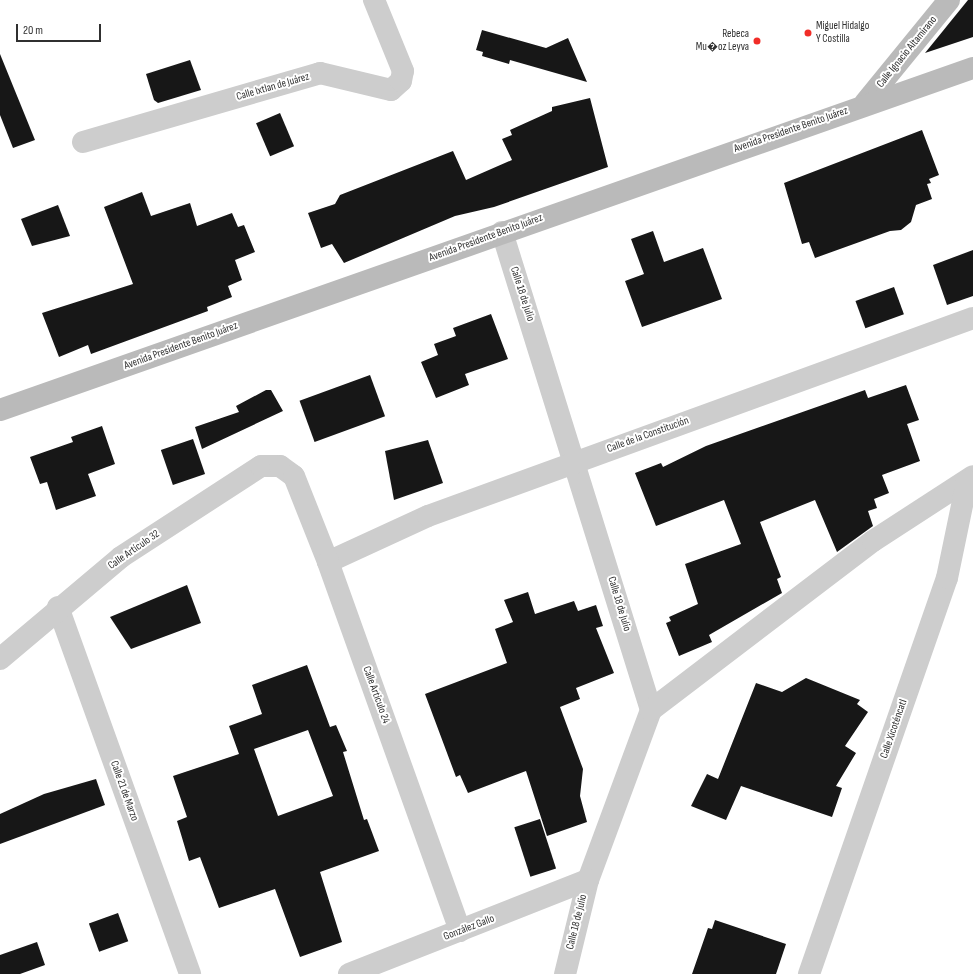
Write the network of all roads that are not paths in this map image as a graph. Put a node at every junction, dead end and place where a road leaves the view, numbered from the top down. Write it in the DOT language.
graph roads {
  1 [pos="374,0"];
  2 [pos="949,0"];
  3 [pos="973,68"];
  4 [pos="865,103"];
  5 [pos="83,142"];
  6 [pos="502,232"];
  7 [pos="973,318"];
  8 [pos="0,410"];
  9 [pos="576,461"];
  10 [pos="280,466"];
  11 [pos="970,478"];
  12 [pos="328,562"];
  13 [pos="58,608"];
  14 [pos="0,659"];
  15 [pos="651,710"];
  16 [pos="588,880"];
  17 [pos="460,931"];
  18 [pos="190,974"];
  19 [pos="349,974"];
  20 [pos="565,974"];
  21 [pos="809,974"];
  1 -- 5 [label="street, Calle Ixtlan de Juárez"];
  2 -- 4 [label="street, Calle Ignacio Altamirano"];
  3 -- 4 [label="street, Avenida Presidente Benito Juárez"];
  4 -- 6 [label="street, Avenida Presidente Benito Juárez"];
  6 -- 8 [label="street, Avenida Presidente Benito Juárez"];
  6 -- 9 [label="street, Calle 18 de Julio"];
  7 -- 9 [label="street, Calle de la Constitución"];
  9 -- 12 [label="street, Calle de la Constitución"];
  9 -- 15 [label="street, Calle 18 de Julio"];
  10 -- 12 [label="street, Calle Artículo 24"];
  10 -- 13 [label="street, Calle Artículo 32"];
  11 -- 15 [label="street"];
  11 -- 21 [label="street, Calle Xicoténcatl"];
  12 -- 17 [label="street, Calle Artículo 24"];
  13 -- 14 [label="street, Calle Artículo 32"];
  13 -- 18 [label="street, Calle 21 de Marzo"];
  15 -- 16 [label="street, Calle 18 de Julio"];
  16 -- 17 [label="street, González Gallo"];
  16 -- 20 [label="street, Calle 18 de Julio"];
  17 -- 19 [label="street, González Gallo"];
}
